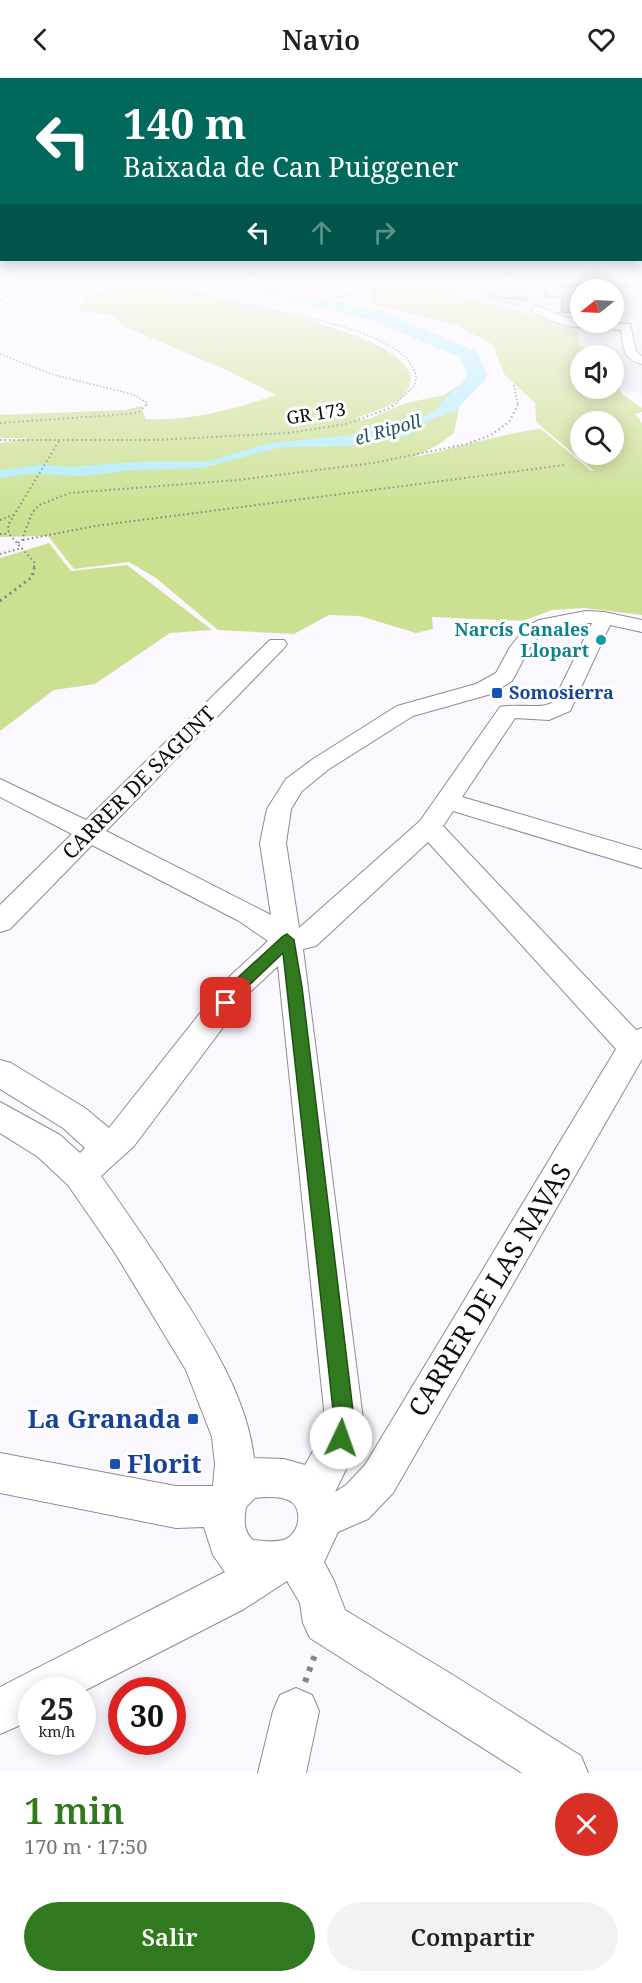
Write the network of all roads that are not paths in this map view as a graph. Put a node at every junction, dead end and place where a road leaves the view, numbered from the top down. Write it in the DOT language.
graph roads {
  1 [pos="604,618"];
  2 [pos="642,626"];
  3 [pos="276,644"];
  4 [pos="0,787"];
  5 [pos="447,801"];
  6 [pos="429,827"];
  7 [pos="90,833"];
  8 [pos="642,859"];
  9 [pos="0,922"];
  10 [pos="287,940"];
  11 [pos="638,1044"];
  12 [pos="0,1073"];
  13 [pos="0,1116"];
  14 [pos="110,1149"];
  15 [pos="80,1174"];
  16 [pos="0,1473"];
  17 [pos="229,1497"];
  18 [pos="316,1504"];
  19 [pos="287,1559"];
  20 [pos="65,1677"];
  21 [pos="18,1702"];
  22 [pos="0,1711"];
  23 [pos="296,1711"];
  24 [pos="282,1773"];
  25 [pos="564,1773"];
  1 -- 2 [label="street"];
  1 -- 5 [label="street"];
  1 -- 10 [label="street"];
  3 -- 7 [label="street, CARRER DE SAGUNT"];
  4 -- 7 [label="street"];
  5 -- 6 [label="street"];
  5 -- 8 [label="street"];
  6 -- 10 [label="street"];
  6 -- 11 [label="street"];
  7 -- 9 [label="street, CARRER DE SAGUNT"];
  7 -- 10 [label="street"];
  10 -- 14 [label="street"];
  10 -- 18 [label="street"];
  11 -- 18 [label="street, CARRER DE LAS NAVAS"];
  12 -- 14 [label="street"];
  13 -- 15 [label="street"];
  14 -- 15 [label="street"];
  15 -- 17 [label="street"];
  16 -- 17 [label="street"];
  17 -- 18 [label="street"];
  17 -- 19 [label="street"];
  18 -- 19 [label="street"];
  19 -- 20 [label="street"];
  19 -- 25 [label="street"];
  21 -- 22 [label="street"];
  23 -- 24 [label="street"];
}
